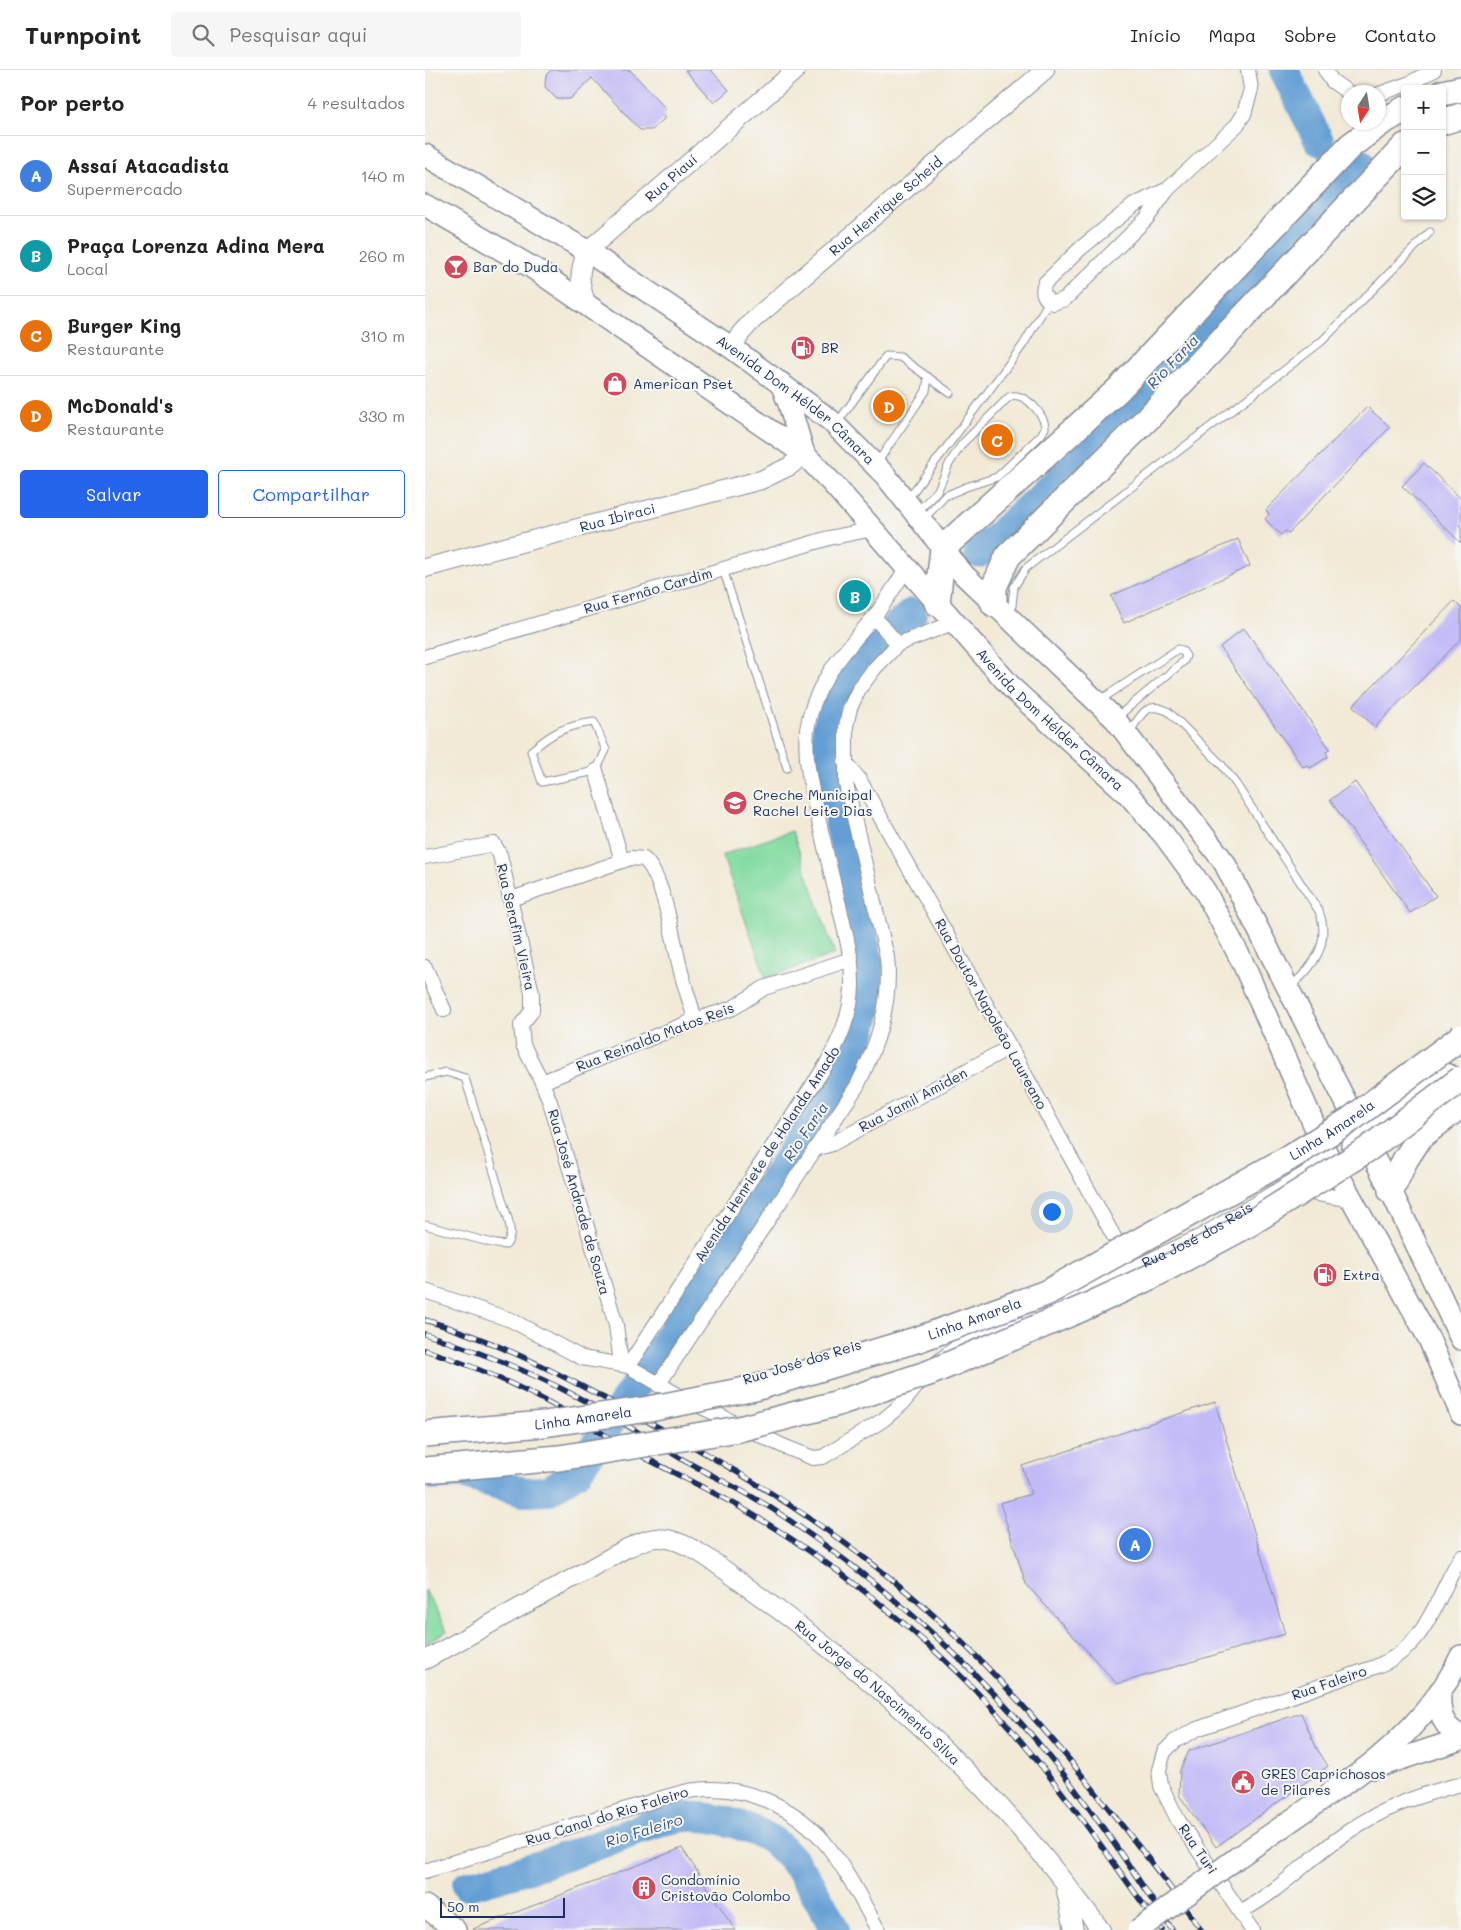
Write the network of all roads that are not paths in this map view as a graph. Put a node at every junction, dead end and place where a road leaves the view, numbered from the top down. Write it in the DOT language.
graph roads {
  1 [pos="1045,70"];
  2 [pos="1249,70"];
  3 [pos="1325,70"];
  4 [pos="1434,70"];
  5 [pos="796,71"];
  6 [pos="1341,87"];
  7 [pos="1461,89"];
  8 [pos="1386,91"];
  9 [pos="1446,92"];
  10 [pos="1401,111"];
  11 [pos="1461,116"];
  12 [pos="1446,121"];
  13 [pos="1401,150"];
  14 [pos="425,155"];
  15 [pos="1167,189"];
  16 [pos="425,205"];
  17 [pos="1430,232"];
  18 [pos="587,251"];
  19 [pos="1049,301"];
  20 [pos="586,303"];
  21 [pos="732,348"];
  22 [pos="928,377"];
  23 [pos="780,383"];
  24 [pos="950,393"];
  25 [pos="836,425"];
  26 [pos="804,454"];
  27 [pos="875,465"];
  28 [pos="914,512"];
  29 [pos="873,529"];
  30 [pos="943,548"];
  31 [pos="425,568"];
  32 [pos="907,568"];
  33 [pos="723,569"];
  34 [pos="937,603"];
  35 [pos="1003,612"];
  36 [pos="879,622"];
  37 [pos="953,623"];
  38 [pos="896,642"];
  39 [pos="425,657"];
  40 [pos="1099,702"];
  41 [pos="1121,727"];
  42 [pos="845,762"];
  43 [pos="787,768"];
  44 [pos="596,771"];
  45 [pos="425,857"];
  46 [pos="622,861"];
  47 [pos="511,898"];
  48 [pos="851,959"];
  49 [pos="425,967"];
  50 [pos="1288,989"];
  51 [pos="444,1010"];
  52 [pos="695,1020"];
  53 [pos="1461,1037"];
  54 [pos="523,1045"];
  55 [pos="1010,1047"];
  56 [pos="425,1078"];
  57 [pos="1461,1079"];
  58 [pos="543,1082"];
  59 [pos="1457,1108"];
  60 [pos="1360,1134"];
  61 [pos="815,1149"];
  62 [pos="1327,1154"];
  63 [pos="1341,1178"];
  64 [pos="1280,1190"];
  65 [pos="1391,1191"];
  66 [pos="1352,1200"];
  67 [pos="425,1225"];
  68 [pos="1132,1270"];
  69 [pos="425,1291"];
  70 [pos="929,1326"];
  71 [pos="968,1334"];
  72 [pos="1461,1339"];
  73 [pos="628,1367"];
  74 [pos="653,1382"];
  75 [pos="729,1385"];
  76 [pos="719,1408"];
  77 [pos="1461,1414"];
  78 [pos="425,1434"];
  79 [pos="425,1470"];
  80 [pos="1461,1557"];
  81 [pos="1461,1656"];
  82 [pos="425,1660"];
  83 [pos="1440,1691"];
  84 [pos="1461,1737"];
  85 [pos="1159,1763"];
  86 [pos="1359,1774"];
  87 [pos="1461,1784"];
  88 [pos="425,1871"];
  89 [pos="1065,1886"];
  90 [pos="425,1906"];
  91 [pos="425,1911"];
  92 [pos="1240,1912"];
  93 [pos="431,1930"];
  94 [pos="455,1930"];
  95 [pos="877,1930"];
  96 [pos="1074,1930"];
  97 [pos="1101,1930"];
  98 [pos="1138,1930"];
  99 [pos="1252,1930"];
  1 -- 21 [label="street, Rua Henrique Scheid"];
  2 -- 15 [label="street"];
  3 -- 6 [label="street"];
  4 -- 8 [label="street"];
  5 -- 18 [label="street, Rua Piauí"];
  7 -- 9 [label="highway"];
  10 -- 30 [label="highway"];
  11 -- 12 [label="highway"];
  13 -- 35 [label="highway"];
  14 -- 18 [label="main road, Avenida Dom Hélder Câmara"];
  15 -- 19 [label="street"];
  15 -- 19 [label="street"];
  16 -- 20 [label="main road, Avenida Dom Hélder Câmara"];
  17 -- 35 [label="lane"];
  18 -- 20 [label="street"];
  18 -- 21 [label="main road, Avenida Dom Hélder Câmara"];
  19 -- 28 [label="lane"];
  20 -- 26 [label="main road, Avenida Dom Hélder Câmara"];
  21 -- 23 [label="main road, Avenida Dom Hélder Câmara"];
  22 -- 24 [label="lane"];
  22 -- 25 [label="lane"];
  22 -- 27 [label="lane"];
  23 -- 25 [label="main road, Avenida Dom Hélder Câmara"];
  23 -- 26 [label="main road"];
  25 -- 27 [label="main road, Avenida Dom Hélder Câmara"];
  26 -- 29 [label="main road, Avenida Dom Hélder Câmara"];
  26 -- 31 [label="street, Rua Ibiraci"];
  27 -- 28 [label="main road, Avenida Dom Hélder Câmara"];
  28 -- 28 [label="lane"];
  28 -- 30 [label="main road, Avenida Dom Hélder Câmara"];
  29 -- 32 [label="main road, Avenida Dom Hélder Câmara"];
  29 -- 33 [label="street, Rua Fernão Cardim"];
  30 -- 34 [label="highway"];
  30 -- 35 [label="main road, Avenida Dom Hélder Câmara"];
  32 -- 34 [label="main road, Avenida Dom Hélder Câmara"];
  32 -- 36 [label="street, Avenida Henriete de Holanda Amado"];
  33 -- 39 [label="street, Rua Fernão Cardim"];
  33 -- 43 [label="lane"];
  34 -- 37 [label="main road, Avenida Dom Hélder Câmara"];
  35 -- 40 [label="main road, Avenida Dom Hélder Câmara"];
  36 -- 38 [label="street"];
  36 -- 48 [label="street, Avenida Henriete de Holanda Amado"];
  37 -- 38 [label="street"];
  37 -- 62 [label="main road, Avenida Dom Hélder Câmara"];
  38 -- 42 [label="street"];
  40 -- 41 [label="main road, Avenida Dom Hélder Câmara"];
  40 -- 41 [label="lane"];
  41 -- 50 [label="main road, Avenida Dom Hélder Câmara"];
  41 -- 50 [label="lane"];
  42 -- 55 [label="street, Rua Doutor Napoleão Laureano"];
  42 -- 61 [label="street"];
  44 -- 44 [label="lane"];
  44 -- 46 [label="street"];
  45 -- 47 [label="street, Rua Serafim Vieira"];
  46 -- 47 [label="street"];
  46 -- 52 [label="street"];
  47 -- 54 [label="street, Rua Serafim Vieira"];
  48 -- 52 [label="street, Rua Reinaldo Matos Reis"];
  48 -- 73 [label="street, Avenida Henriete de Holanda Amado"];
  49 -- 51 [label="street"];
  50 -- 60 [label="main road, Avenida Dom Hélder Câmara"];
  52 -- 58 [label="street, Rua Reinaldo Matos Reis"];
  53 -- 78 [label="highway, Linha Amarela, bridge"];
  54 -- 58 [label="street, Rua José Andrade de Souza"];
  55 -- 61 [label="street, Rua Jamil Amiden"];
  55 -- 68 [label="street, Rua Doutor Napoleão Laureano"];
  56 -- 67 [label="lane"];
  57 -- 79 [label="highway, bridge"];
  58 -- 73 [label="street, Rua José Andrade de Souza"];
  59 -- 60 [label="main road"];
  59 -- 65 [label="highway"];
  60 -- 63 [label="main road"];
  60 -- 65 [label="main road, Avenida Dom Hélder Câmara"];
  61 -- 74 [label="street"];
  62 -- 63 [label="main road, Avenida Dom Hélder Câmara"];
  62 -- 64 [label="street, Rua José dos Reis"];
  63 -- 66 [label="main road, Avenida Dom Hélder Câmara"];
  64 -- 66 [label="street"];
  64 -- 68 [label="street, Rua José dos Reis"];
  65 -- 72 [label="main road, Avenida Dom Hélder Câmara"];
  66 -- 77 [label="main road, Avenida Dom Hélder Câmara"];
  68 -- 71 [label="street, Rua José dos Reis"];
  69 -- 73 [label="street"];
  70 -- 71 [label="lane"];
  71 -- 76 [label="street, Rua José dos Reis"];
  73 -- 74 [label="street"];
  74 -- 76 [label="street"];
  75 -- 76 [label="lane, Rua José dos Reis"];
  80 -- 85 [label="street, Rua Faleiro"];
  81 -- 83 [label="main road"];
  82 -- 89 [label="street, Rua Jorge do Nascimento Silva"];
  83 -- 84 [label="main road"];
  83 -- 86 [label="main road"];
  84 -- 86 [label="main road"];
  85 -- 92 [label="street, Rua Turi"];
  86 -- 98 [label="main road, bridge"];
  87 -- 92 [label="street"];
  88 -- 95 [label="street, Rua Canal do Rio Faleiro"];
  89 -- 96 [label="street"];
  89 -- 97 [label="street, Rua Jorge do Nascimento Silva"];
  90 -- 94 [label="main road"];
  91 -- 93 [label="main road"];
  92 -- 99 [label="street, Rua Turi"];
}
